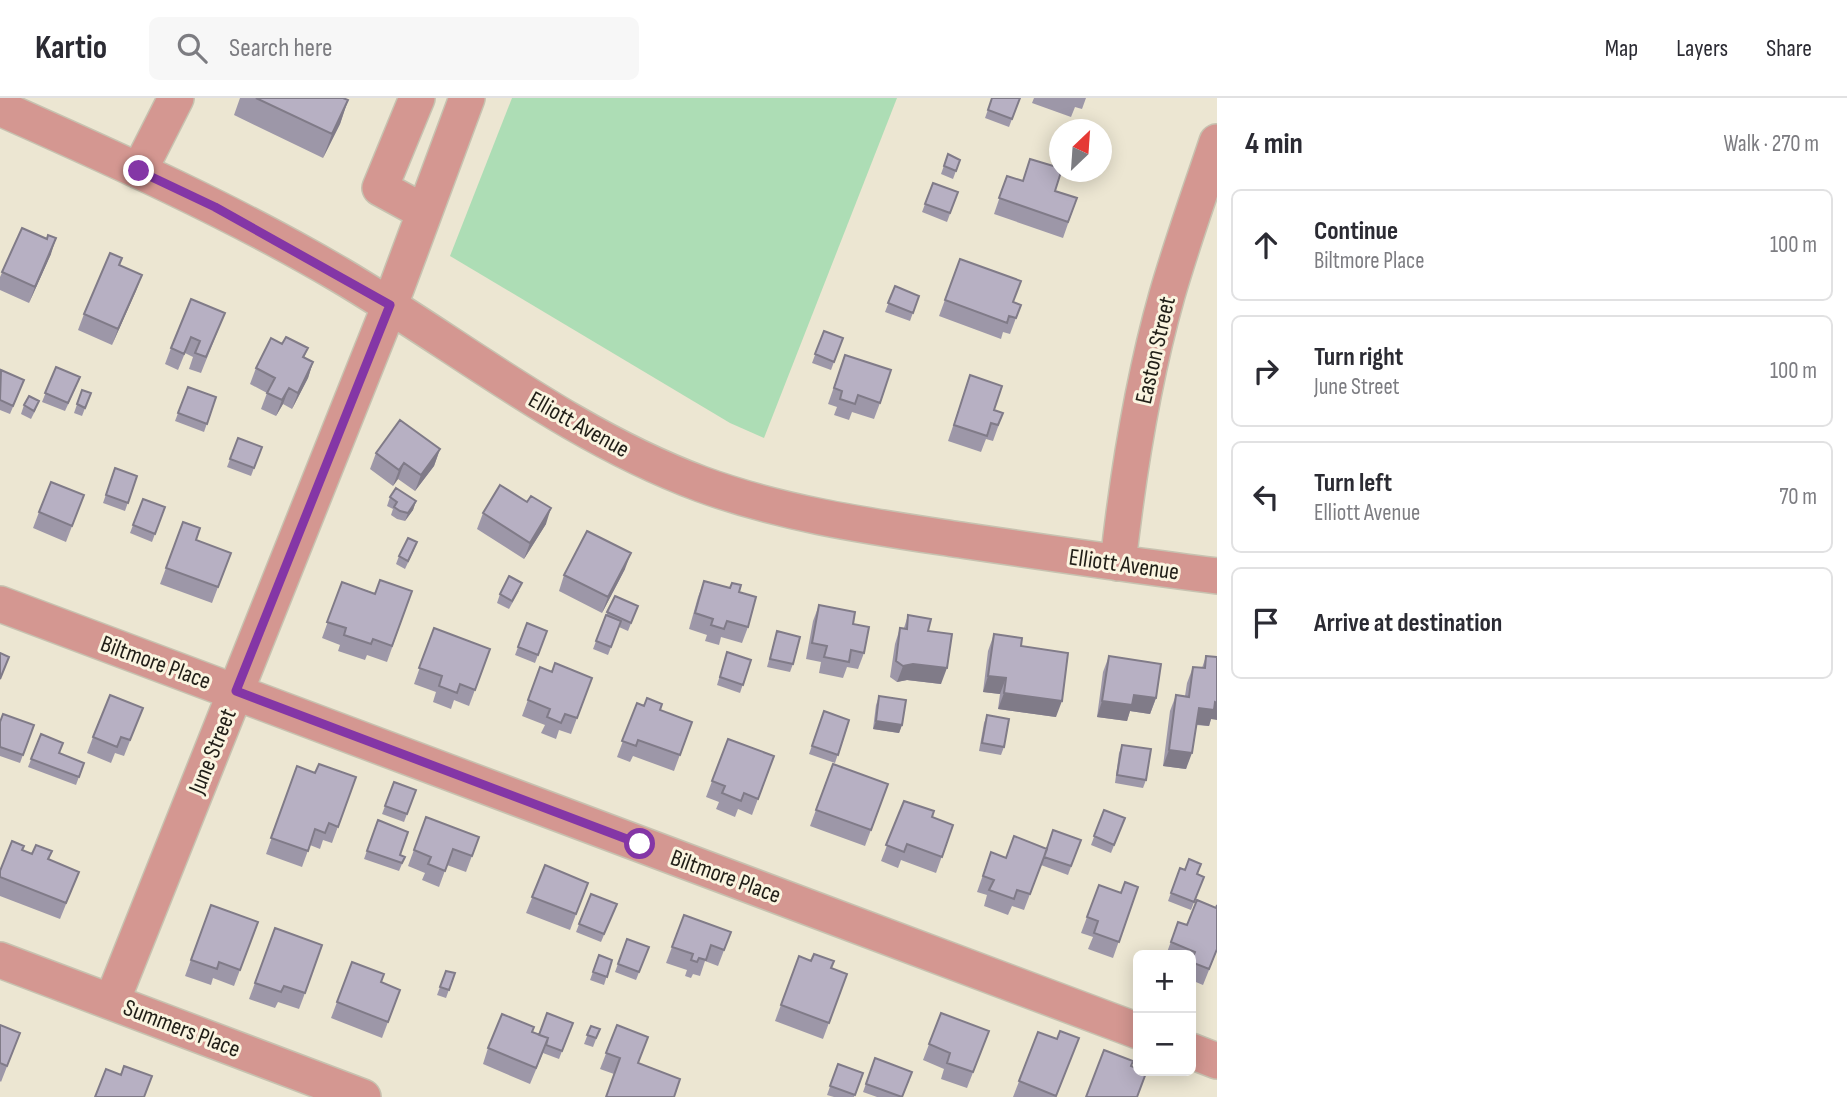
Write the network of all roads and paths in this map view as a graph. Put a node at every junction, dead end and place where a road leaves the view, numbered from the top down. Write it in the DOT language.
graph roads {
  1 [pos="176,98"];
  2 [pos="416,98"];
  3 [pos="467,98"];
  4 [pos="0,108"];
  5 [pos="1217,142"];
  6 [pos="139,171"];
  7 [pos="424,212"];
  8 [pos="390,305"];
  9 [pos="1118,563"];
  10 [pos="1217,576"];
  11 [pos="0,604"];
  12 [pos="236,691"];
  13 [pos="0,960"];
  14 [pos="112,1002"];
  15 [pos="1133,1029"];
  16 [pos="1196,1053"];
  17 [pos="1217,1061"];
  18 [pos="363,1097"];
  1 -- 6 [label="street"];
  2 -- 7 [label="street"];
  3 -- 7 [label="street, June Street"];
  4 -- 6 [label="street, Elliott Avenue"];
  5 -- 9 [label="street, Easton Street"];
  6 -- 8 [label="street, Elliott Avenue"];
  7 -- 8 [label="street, June Street"];
  8 -- 9 [label="street, Elliott Avenue"];
  8 -- 12 [label="street, June Street"];
  9 -- 10 [label="street, Elliott Avenue"];
  11 -- 12 [label="street, Biltmore Place"];
  12 -- 14 [label="street, June Street"];
  12 -- 15 [label="street, Biltmore Place"];
  13 -- 14 [label="street, Summers Place"];
  14 -- 18 [label="street, Summers Place"];
  16 -- 17 [label="street"];
}
